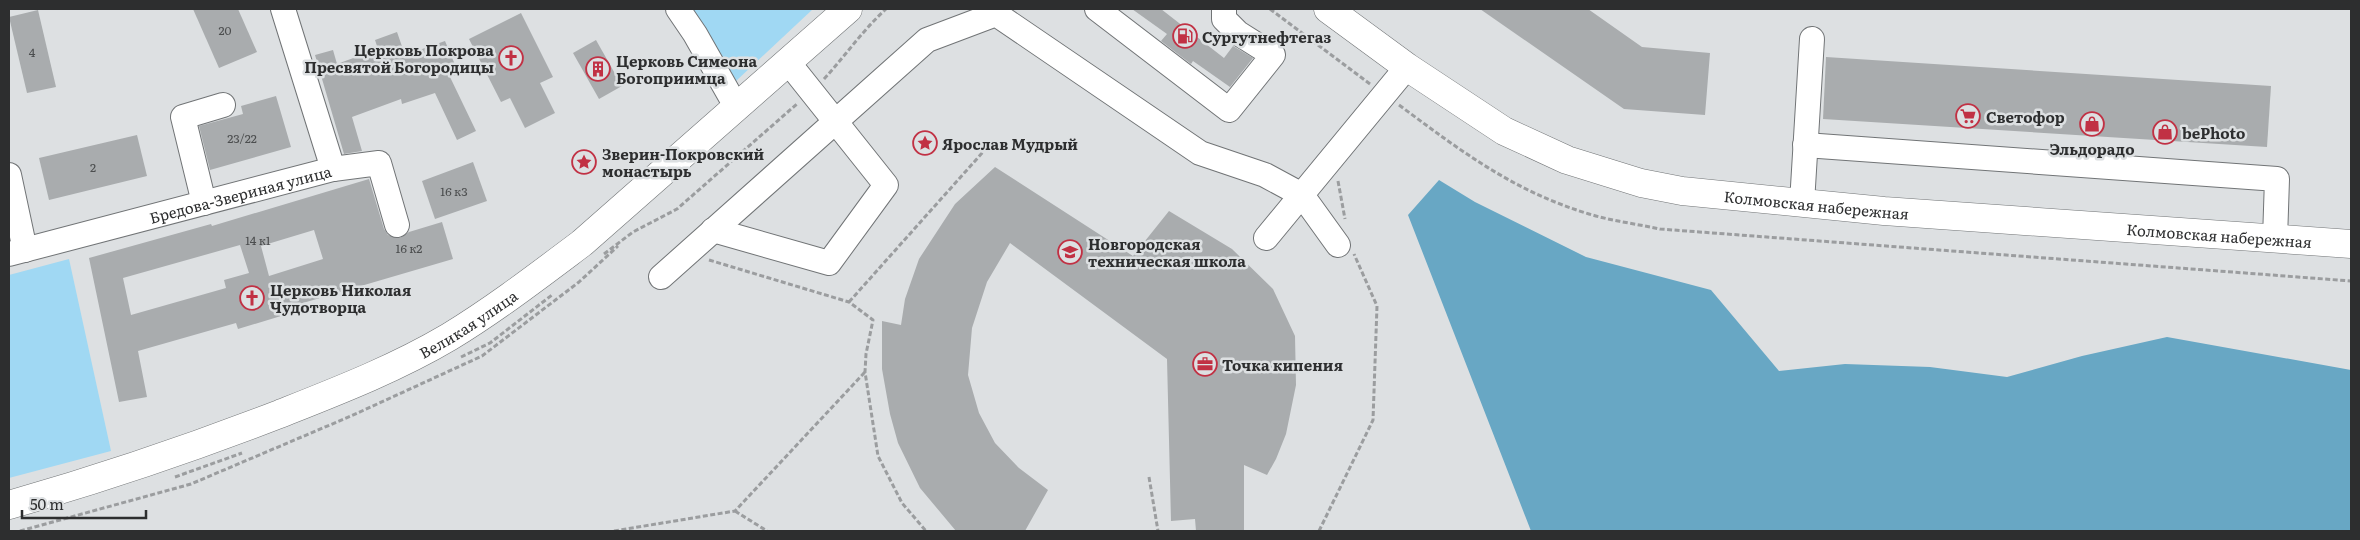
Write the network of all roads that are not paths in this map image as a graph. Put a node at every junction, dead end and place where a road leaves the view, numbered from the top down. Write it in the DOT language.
graph roads {
  1 [pos="678,9"];
  2 [pos="848,9"];
  3 [pos="1097,9"];
  4 [pos="1219,9"];
  5 [pos="1328,9"];
  6 [pos="288,10"];
  7 [pos="1812,39"];
  8 [pos="788,62"];
  9 [pos="1407,66"];
  10 [pos="223,105"];
  11 [pos="737,108"];
  12 [pos="836,122"];
  13 [pos="1805,146"];
  14 [pos="332,169"];
  15 [pos="9,175"];
  16 [pos="1302,195"];
  17 [pos="204,203"];
  18 [pos="1802,203"];
  19 [pos="398,225"];
  20 [pos="713,230"];
  21 [pos="1266,238"];
  22 [pos="1345,239"];
  23 [pos="2275,239"];
  24 [pos="2351,244"];
  25 [pos="17,252"];
  26 [pos="661,277"];
  27 [pos="9,505"];
  1 -- 11 [label="street"];
  2 -- 8 [label="main road, Великая улица"];
  3 -- 4 [label="street"];
  5 -- 9 [label="main road, Колмовская набережная"];
  6 -- 14 [label="street, Бредова-Звериная улица"];
  7 -- 13 [label="street"];
  8 -- 11 [label="main road, Великая улица"];
  8 -- 12 [label="street"];
  9 -- 16 [label="street"];
  9 -- 18 [label="main road, Колмовская набережная"];
  10 -- 17 [label="street"];
  11 -- 27 [label="main road, Великая улица"];
  12 -- 16 [label="street"];
  12 -- 20 [label="street"];
  12 -- 20 [label="street"];
  13 -- 18 [label="street"];
  13 -- 23 [label="street"];
  14 -- 17 [label="street, Бредова-Звериная улица"];
  14 -- 19 [label="street"];
  15 -- 25 [label="street"];
  16 -- 21 [label="street"];
  16 -- 22 [label="street"];
  17 -- 25 [label="street, Бредова-Звериная улица"];
  18 -- 23 [label="main road, Колмовская набережная"];
  20 -- 26 [label="street"];
  23 -- 24 [label="main road, Колмовская набережная"];
}
